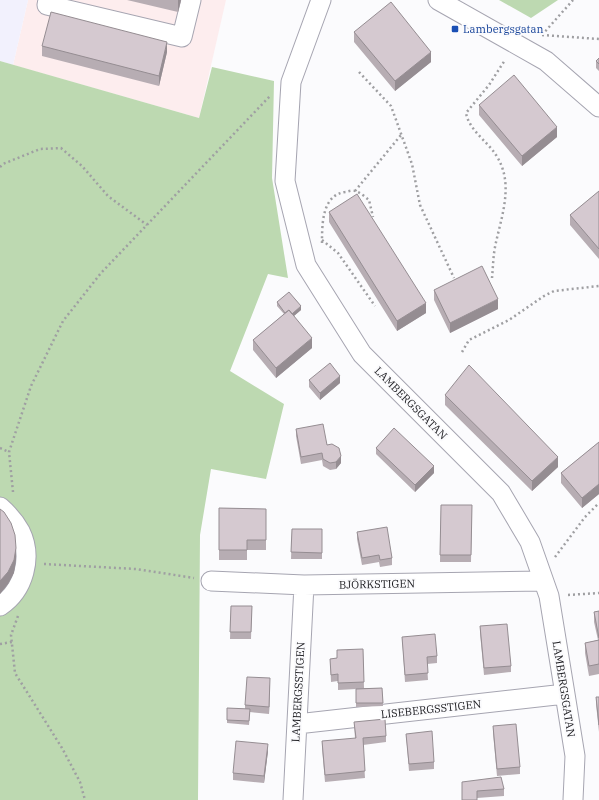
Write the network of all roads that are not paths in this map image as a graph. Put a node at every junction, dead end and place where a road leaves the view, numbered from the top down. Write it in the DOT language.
graph roads {
  1 [pos="48,0"];
  2 [pos="191,0"];
  3 [pos="321,0"];
  4 [pos="438,0"];
  5 [pos="599,107"];
  6 [pos="0,507"];
  7 [pos="211,581"];
  8 [pos="544,582"];
  9 [pos="304,585"];
  10 [pos="0,606"];
  11 [pos="565,694"];
  12 [pos="297,724"];
  13 [pos="293,800"];
  14 [pos="573,800"];
  1 -- 2 [label="street"];
  3 -- 8 [label="street, LAMBERGSGATAN"];
  4 -- 5 [label="street"];
  6 -- 10 [label="street"];
  7 -- 9 [label="street, BJÖRKSTIGEN"];
  8 -- 9 [label="street, BJÖRKSTIGEN"];
  8 -- 11 [label="street, LAMBERGSGATAN"];
  9 -- 12 [label="street, LAMBERGSSTIGEN"];
  11 -- 12 [label="street, LISEBERGSSTIGEN"];
  11 -- 14 [label="street, LAMBERGSGATAN"];
  12 -- 13 [label="street, LAMBERGSSTIGEN"];
}
